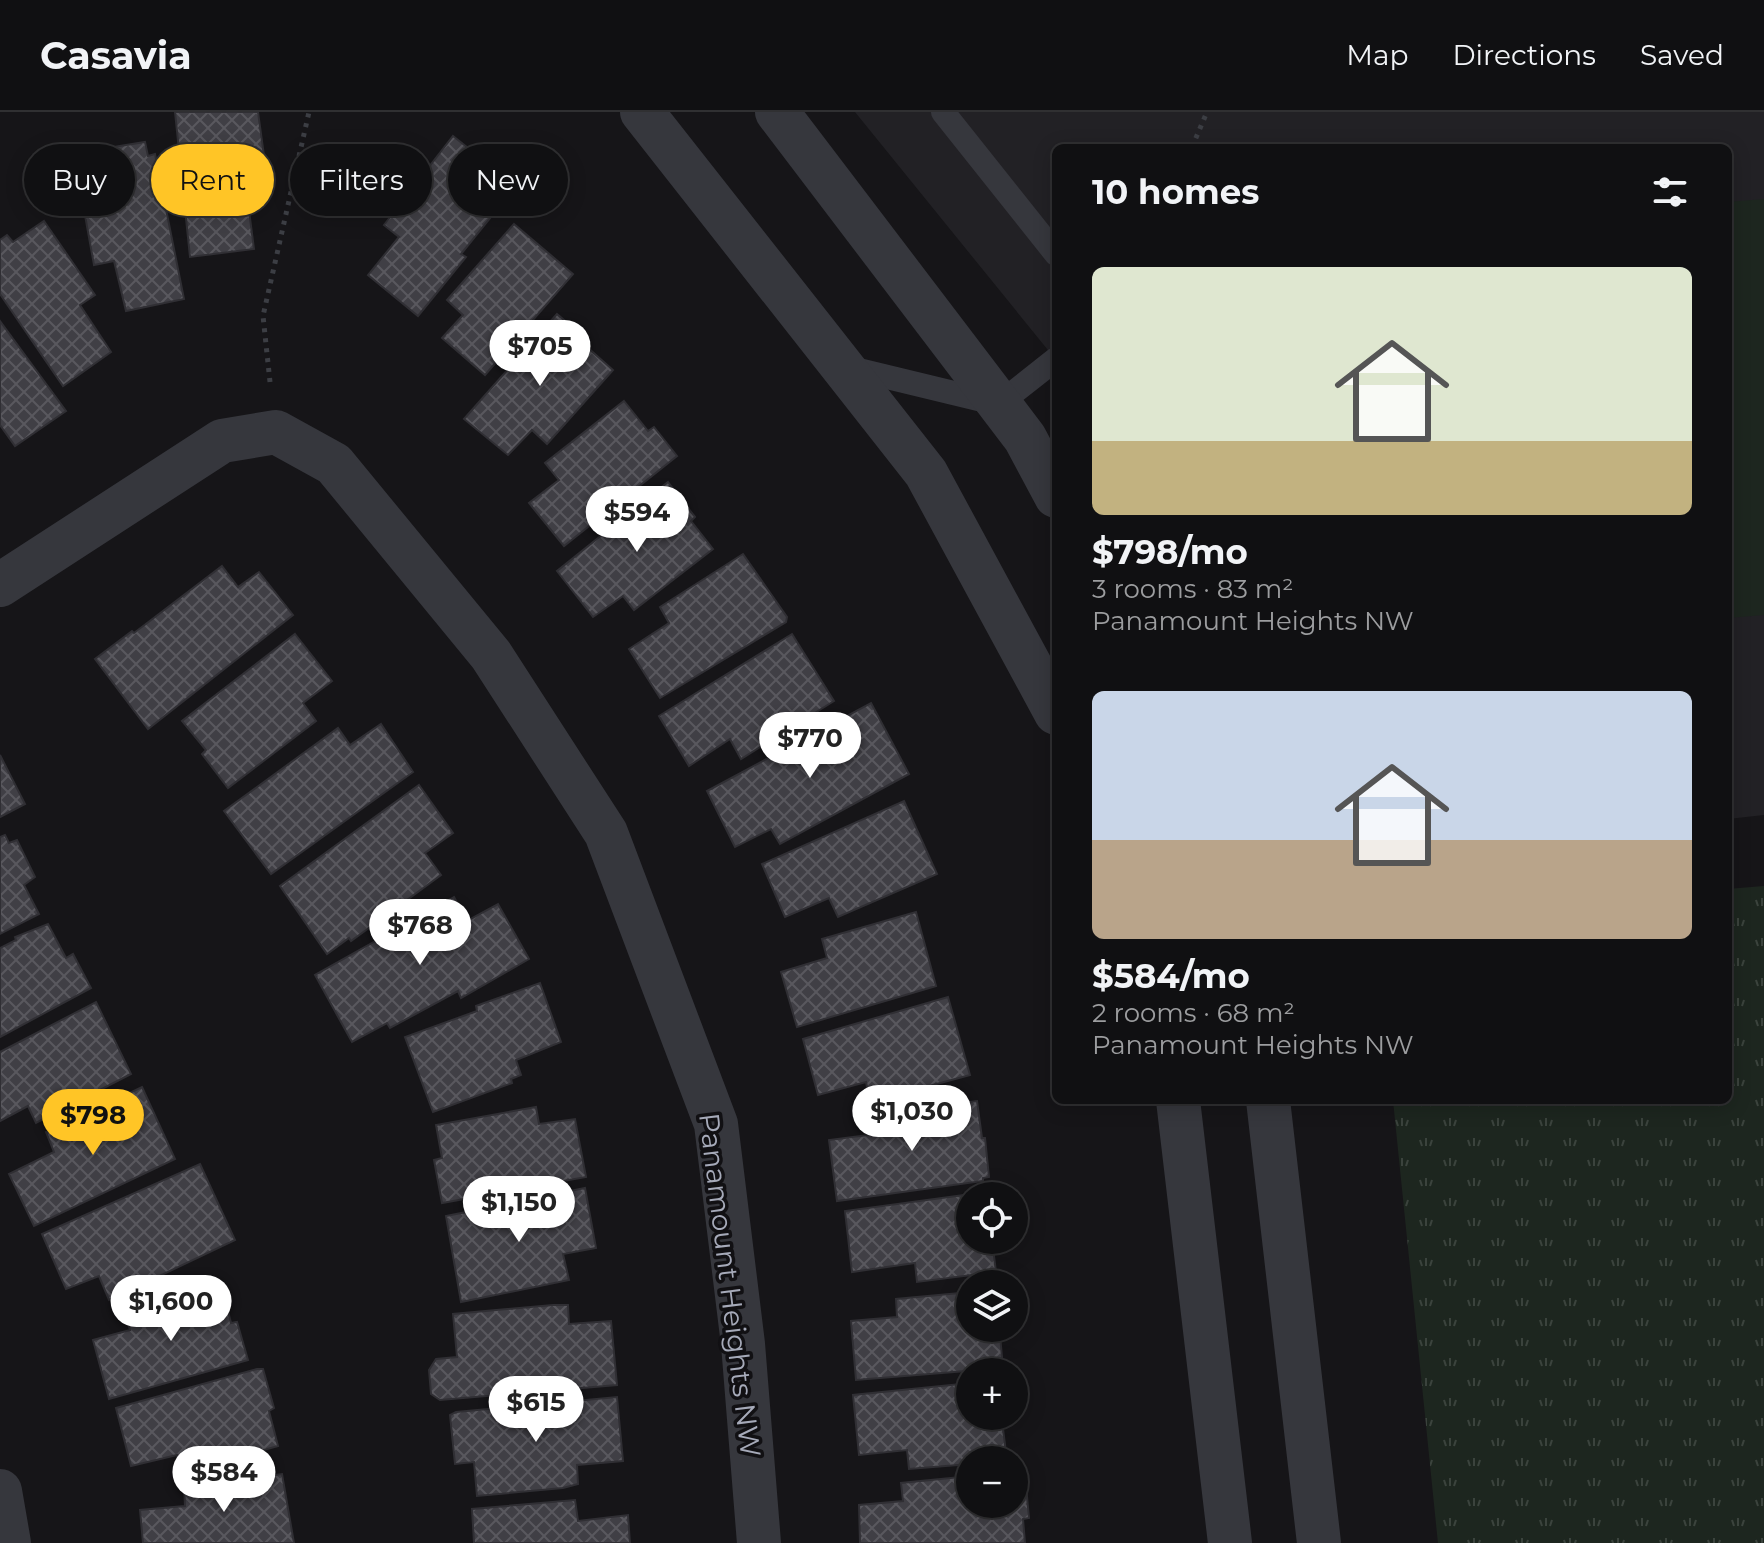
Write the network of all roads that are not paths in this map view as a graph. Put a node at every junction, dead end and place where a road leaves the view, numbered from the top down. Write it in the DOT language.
graph roads {
  1 [pos="777,112"];
  2 [pos="943,112"];
  3 [pos="658,122"];
  4 [pos="1052,249"];
  5 [pos="1052,362"];
  6 [pos="843,366"];
  7 [pos="999,404"];
  8 [pos="1052,489"];
  9 [pos="0,585"];
  10 [pos="1052,706"];
  11 [pos="1178,1104"];
  12 [pos="1268,1104"];
  13 [pos="0,1491"];
  14 [pos="9,1543"];
  15 [pos="759,1543"];
  16 [pos="1230,1543"];
  17 [pos="1319,1543"];
  1 -- 7 [label="street"];
  2 -- 4 [label="lane"];
  3 -- 6 [label="street"];
  5 -- 7 [label="lane"];
  6 -- 7 [label="lane"];
  6 -- 10 [label="street"];
  7 -- 8 [label="street"];
  9 -- 15 [label="street, Panamount Heights NW"];
  11 -- 16 [label="street"];
  12 -- 17 [label="street"];
  13 -- 14 [label="street"];
}
